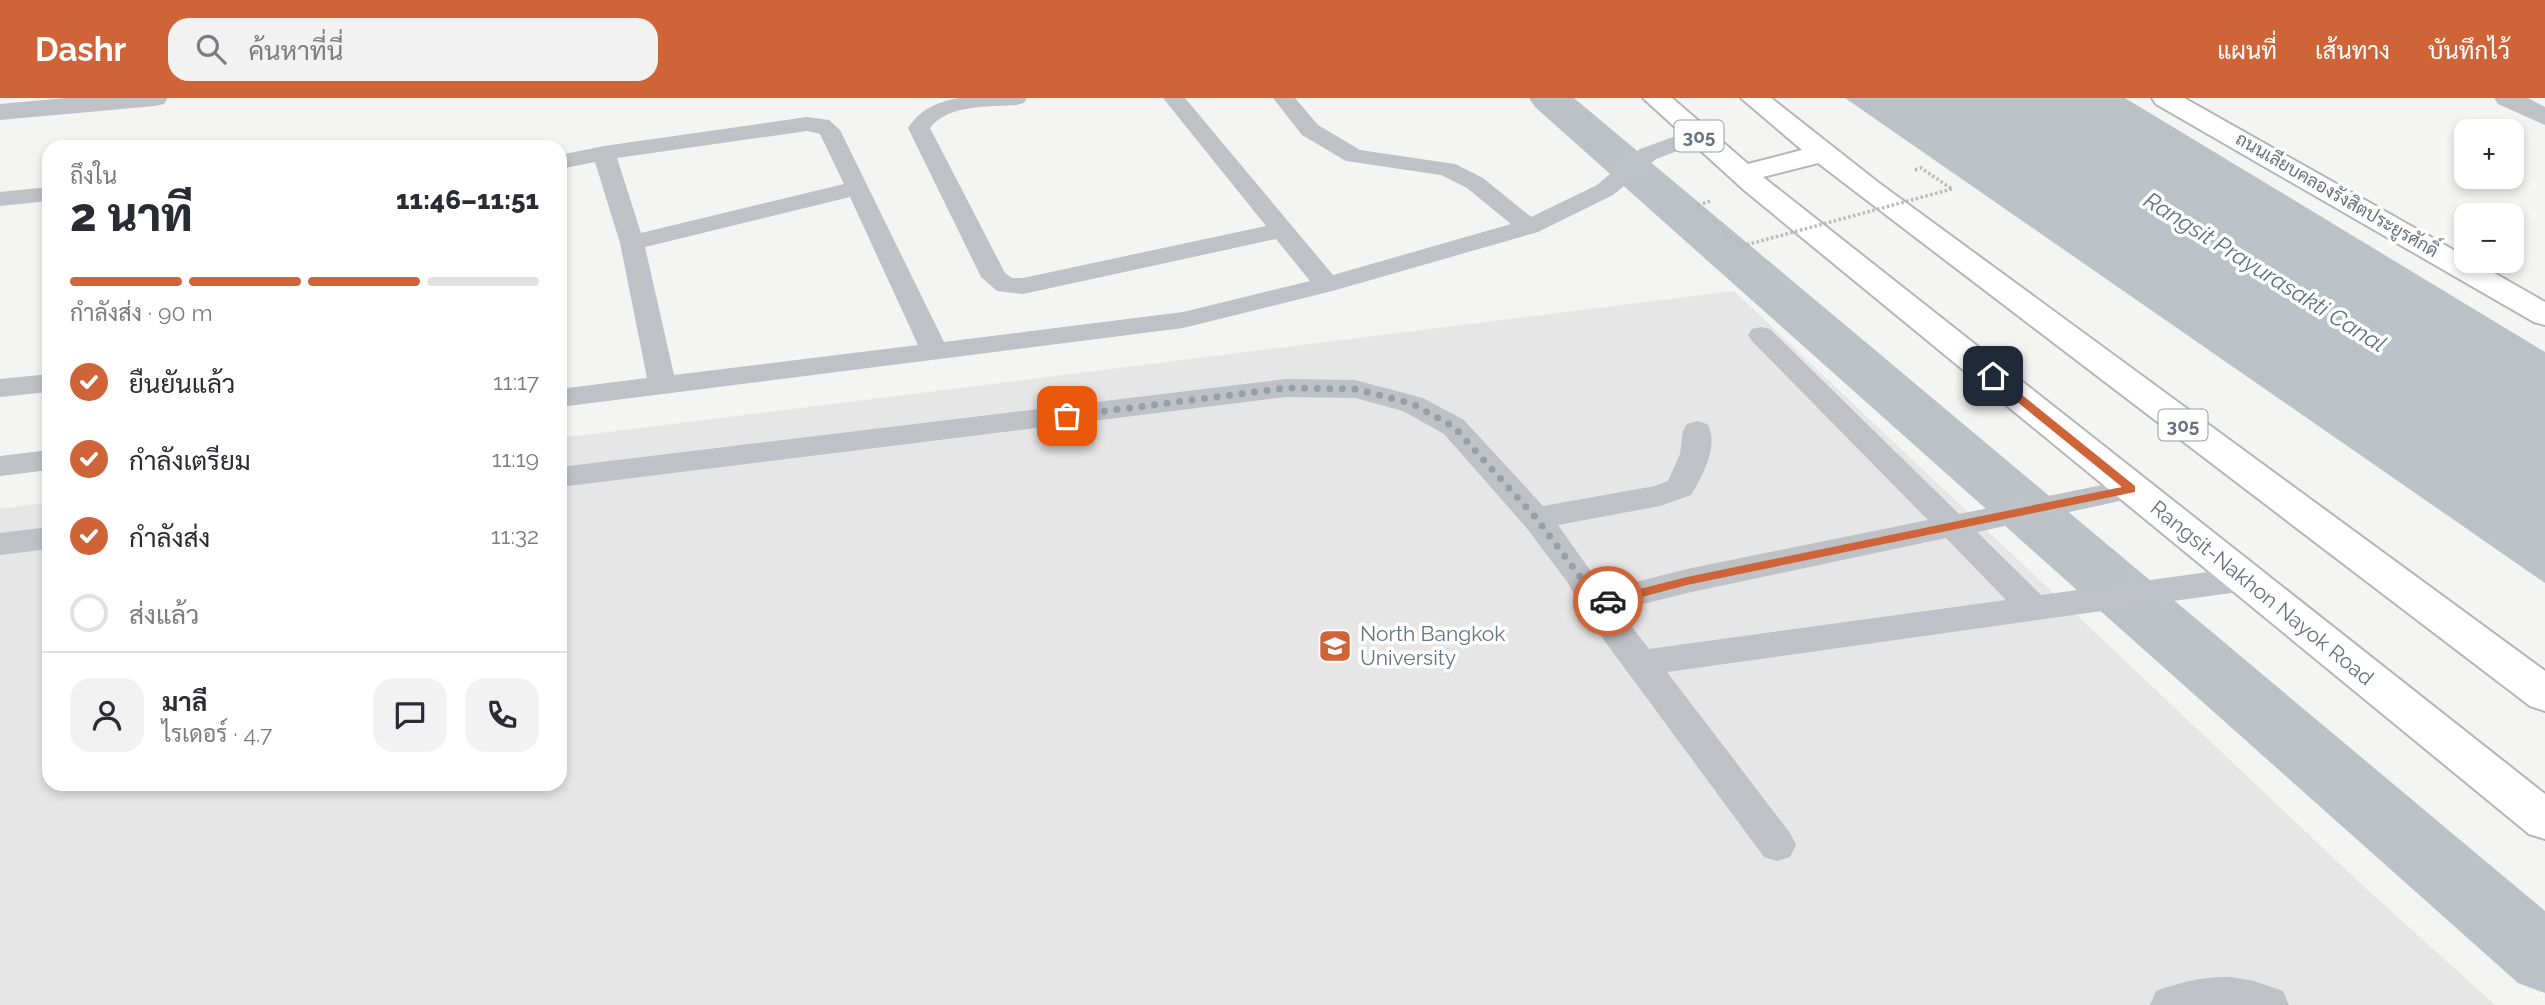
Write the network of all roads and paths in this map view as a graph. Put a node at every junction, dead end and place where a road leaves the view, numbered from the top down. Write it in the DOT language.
graph roads {
  1 [pos="155,98"];
  2 [pos="1016,98"];
  3 [pos="1174,98"];
  4 [pos="1284,98"];
  5 [pos="1659,98"];
  6 [pos="1754,98"];
  7 [pos="2165,98"];
  8 [pos="2507,98"];
  9 [pos="0,112"];
  10 [pos="2545,117"];
  11 [pos="1698,135"];
  12 [pos="604,153"];
  13 [pos="1824,153"];
  14 [pos="567,161"];
  15 [pos="1743,174"];
  16 [pos="858,188"];
  17 [pos="1952,189"];
  18 [pos="42,195"];
  19 [pos="0,199"];
  20 [pos="1529,227"];
  21 [pos="1284,230"];
  22 [pos="632,243"];
  23 [pos="1742,246"];
  24 [pos="1327,285"];
  25 [pos="2545,315"];
  26 [pos="1761,335"];
  27 [pos="936,352"];
  28 [pos="42,384"];
  29 [pos="663,386"];
  30 [pos="0,388"];
  31 [pos="567,397"];
  32 [pos="1697,431"];
  33 [pos="42,461"];
  34 [pos="0,466"];
  35 [pos="567,476"];
  36 [pos="2132,489"];
  37 [pos="1536,518"];
  38 [pos="1960,525"];
  39 [pos="42,539"];
  40 [pos="0,544"];
  41 [pos="2245,579"];
  42 [pos="1596,604"];
  43 [pos="2045,607"];
  44 [pos="1641,663"];
  45 [pos="2545,694"];
  46 [pos="2545,820"];
  47 [pos="1777,845"];
  48 [pos="2171,1005"];
  49 [pos="2268,1005"];
  1 -- 9 [label="street"];
  2 -- 21 [label="lane"];
  3 -- 21 [label="lane"];
  4 -- 20 [label="lane"];
  5 -- 11 [label="main road, Rangsit-Nakhon Nayok Road / 305"];
  6 -- 13 [label="main road, 305"];
  7 -- 25 [label="main road, ถนนเลียบคลองรังสิตประยูรศักดิ์"];
  8 -- 10 [label="street"];
  11 -- 15 [label="main road, Rangsit-Nakhon Nayok Road / 305"];
  11 -- 20 [label="lane"];
  12 -- 14 [label="lane"];
  12 -- 16 [label="lane"];
  12 -- 22 [label="lane"];
  13 -- 15 [label="main road"];
  13 -- 45 [label="main road, 305"];
  15 -- 36 [label="main road, Rangsit-Nakhon Nayok Road / 305"];
  16 -- 22 [label="lane"];
  16 -- 27 [label="lane"];
  17 -- 23 [label="path, bridge"];
  18 -- 19 [label="lane"];
  20 -- 24 [label="lane"];
  21 -- 24 [label="lane"];
  22 -- 29 [label="lane"];
  24 -- 27 [label="lane"];
  26 -- 38 [label="lane"];
  27 -- 29 [label="lane"];
  28 -- 30 [label="lane"];
  29 -- 31 [label="lane"];
  32 -- 37 [label="lane"];
  33 -- 34 [label="lane"];
  35 -- 37 [label="lane"];
  36 -- 38 [label="lane"];
  36 -- 41 [label="main road, Rangsit-Nakhon Nayok Road / 305"];
  37 -- 42 [label="lane"];
  38 -- 42 [label="lane"];
  38 -- 43 [label="lane"];
  39 -- 40 [label="lane"];
  41 -- 43 [label="lane"];
  41 -- 46 [label="main road, Rangsit-Nakhon Nayok Road / 305"];
  42 -- 44 [label="lane"];
  43 -- 44 [label="lane"];
  44 -- 47 [label="lane"];
  48 -- 49 [label="lane"];
}
